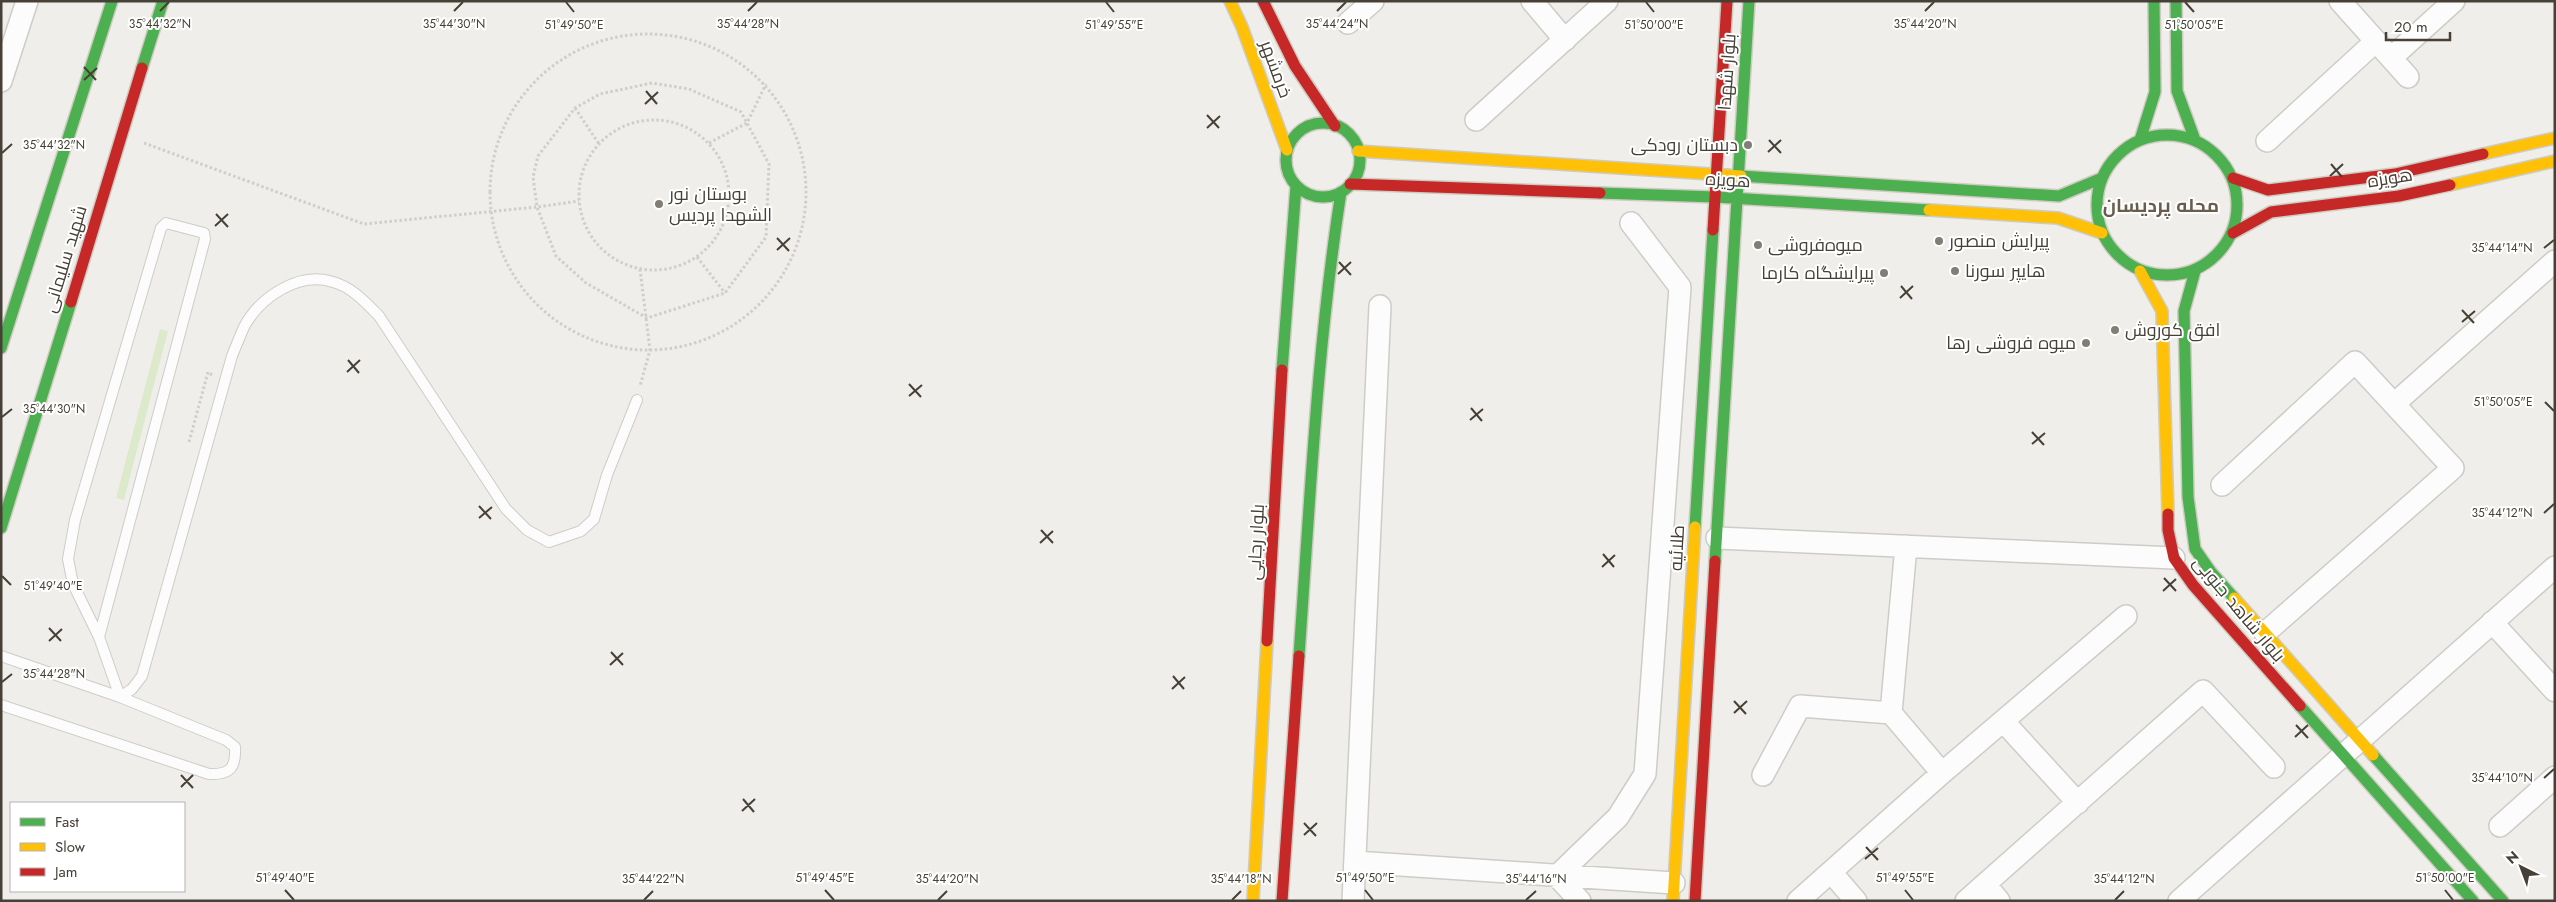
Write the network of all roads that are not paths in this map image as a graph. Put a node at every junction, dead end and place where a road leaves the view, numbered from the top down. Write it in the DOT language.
graph roads {
  1 [pos="26,1"];
  2 [pos="112,1"];
  3 [pos="163,1"];
  4 [pos="1230,1"];
  5 [pos="1263,1"];
  6 [pos="1373,1"];
  7 [pos="1532,1"];
  8 [pos="1607,1"];
  9 [pos="1727,1"];
  10 [pos="1749,1"];
  11 [pos="2154,1"];
  12 [pos="2176,1"];
  13 [pos="2340,1"];
  14 [pos="2454,1"];
  15 [pos="1348,23"];
  16 [pos="1565,40"];
  17 [pos="2376,41"];
  18 [pos="2391,58"];
  19 [pos="2408,77"];
  20 [pos="1,81"];
  21 [pos="1476,120"];
  22 [pos="1336,126"];
  23 [pos="2555,138"];
  24 [pos="2140,140"];
  25 [pos="2195,140"];
  26 [pos="2266,141"];
  27 [pos="1718,149"];
  28 [pos="1287,150"];
  29 [pos="1740,150"];
  30 [pos="1358,151"];
  31 [pos="2555,161"];
  32 [pos="1716,175"];
  33 [pos="1739,176"];
  34 [pos="2102,178"];
  35 [pos="2233,178"];
  36 [pos="1296,186"];
  37 [pos="1346,188"];
  38 [pos="1715,197"];
  39 [pos="1737,198"];
  40 [pos="1630,223"];
  41 [pos="1714,228"];
  42 [pos="2102,232"];
  43 [pos="2233,232"];
  44 [pos="1736,233"];
  45 [pos="2555,261"];
  46 [pos="2140,271"];
  47 [pos="2195,271"];
  48 [pos="1380,306"];
  49 [pos="1,348"];
  50 [pos="637,400"];
  51 [pos="2394,404"];
  52 [pos="2222,485"];
  53 [pos="1,528"];
  54 [pos="1717,538"];
  55 [pos="1695,540"];
  56 [pos="1906,546"];
  57 [pos="2174,558"];
  58 [pos="2555,567"];
  59 [pos="2126,616"];
  60 [pos="2492,622"];
  61 [pos="2265,633"];
  62 [pos="99,637"];
  63 [pos="1,656"];
  64 [pos="2555,691"];
  65 [pos="120,697"];
  66 [pos="1,705"];
  67 [pos="1891,712"];
  68 [pos="2003,721"];
  69 [pos="2360,740"];
  70 [pos="2344,755"];
  71 [pos="2274,767"];
  72 [pos="1942,773"];
  73 [pos="1763,775"];
  74 [pos="2555,777"];
  75 [pos="2078,802"];
  76 [pos="2500,826"];
  77 [pos="1355,862"];
  78 [pos="1831,872"];
  79 [pos="1558,876"];
  80 [pos="1985,884"];
  81 [pos="1696,885"];
  82 [pos="1673,892"];
  83 [pos="1253,901"];
  84 [pos="1282,901"];
  85 [pos="1353,901"];
  86 [pos="1580,901"];
  87 [pos="1695,901"];
  88 [pos="1798,901"];
  89 [pos="1856,901"];
  90 [pos="1966,901"];
  91 [pos="1999,901"];
  92 [pos="2180,901"];
  93 [pos="2473,901"];
  94 [pos="2503,901"];
  1 -- 20 [label="street"];
  2 -- 49 [label="street, شهید سلیمانی"];
  3 -- 53 [label="street, شهید سلیمانی"];
  4 -- 28 [label="street, خرمشهر"];
  5 -- 22 [label="street, خرمشهر"];
  6 -- 15 [label="street"];
  7 -- 16 [label="street"];
  8 -- 16 [label="street"];
  9 -- 27 [label="street, بلوار شهدا"];
  10 -- 29 [label="street, بلوار شهدا"];
  11 -- 24 [label="street"];
  12 -- 25 [label="street"];
  13 -- 17 [label="street"];
  14 -- 18 [label="street"];
  16 -- 21 [label="street"];
  17 -- 18 [label="street"];
  17 -- 26 [label="street"];
  18 -- 19 [label="street"];
  22 -- 28 [label="street"];
  22 -- 30 [label="street"];
  23 -- 35 [label="street, هویزه"];
  24 -- 25 [label="street"];
  24 -- 34 [label="street"];
  25 -- 35 [label="street"];
  27 -- 29 [label="street"];
  27 -- 32 [label="street, بلوار شهدا"];
  28 -- 36 [label="street"];
  29 -- 33 [label="street, بلوار شهدا"];
  30 -- 32 [label="street, هویزه"];
  30 -- 37 [label="street"];
  31 -- 43 [label="street, هویزه"];
  32 -- 33 [label="street, هویزه"];
  32 -- 38 [label="street, بلوار شهدا"];
  33 -- 34 [label="street, هویزه"];
  33 -- 39 [label="street, بلوار شهدا"];
  34 -- 42 [label="street"];
  35 -- 43 [label="street"];
  36 -- 37 [label="street"];
  36 -- 83 [label="street, بلوار رجایی"];
  37 -- 38 [label="street, هویزه"];
  37 -- 84 [label="street"];
  38 -- 39 [label="street, هویزه"];
  38 -- 41 [label="street, طلائیه"];
  39 -- 42 [label="street, هویزه"];
  39 -- 44 [label="street"];
  40 -- 79 [label="street"];
  41 -- 44 [label="street"];
  41 -- 55 [label="street, طلائیه"];
  42 -- 46 [label="street"];
  43 -- 47 [label="street"];
  44 -- 54 [label="street"];
  45 -- 51 [label="street"];
  46 -- 47 [label="street"];
  46 -- 57 [label="street, بلوار شاهد جنوبی"];
  47 -- 61 [label="street, بلوار شاهد جنوبی"];
  48 -- 77 [label="street"];
  50 -- 65 [label="lane"];
  51 -- 52 [label="street"];
  51 -- 61 [label="street"];
  54 -- 55 [label="street"];
  54 -- 56 [label="street"];
  54 -- 81 [label="street"];
  55 -- 82 [label="street, طلائیه"];
  56 -- 57 [label="street"];
  56 -- 67 [label="street"];
  57 -- 70 [label="street, بلوار شاهد جنوبی"];
  58 -- 60 [label="street"];
  59 -- 68 [label="street"];
  60 -- 64 [label="street"];
  60 -- 69 [label="street"];
  61 -- 69 [label="street, بلوار شاهد جنوبی"];
  62 -- 62 [label="lane"];
  62 -- 65 [label="lane"];
  63 -- 65 [label="lane"];
  65 -- 66 [label="lane"];
  67 -- 72 [label="street"];
  67 -- 73 [label="street"];
  68 -- 72 [label="street"];
  68 -- 75 [label="street"];
  69 -- 70 [label="street"];
  69 -- 94 [label="street, بلوار شاهد جنوبی"];
  70 -- 92 [label="street"];
  70 -- 93 [label="street, بلوار شاهد جنوبی"];
  71 -- 75 [label="street"];
  72 -- 78 [label="street"];
  74 -- 76 [label="street"];
  75 -- 80 [label="street"];
  77 -- 79 [label="street"];
  77 -- 85 [label="street"];
  78 -- 88 [label="street"];
  78 -- 89 [label="street"];
  79 -- 82 [label="street"];
  79 -- 86 [label="street"];
  80 -- 90 [label="street"];
  80 -- 91 [label="street"];
  81 -- 82 [label="street"];
  81 -- 87 [label="street"];
}
